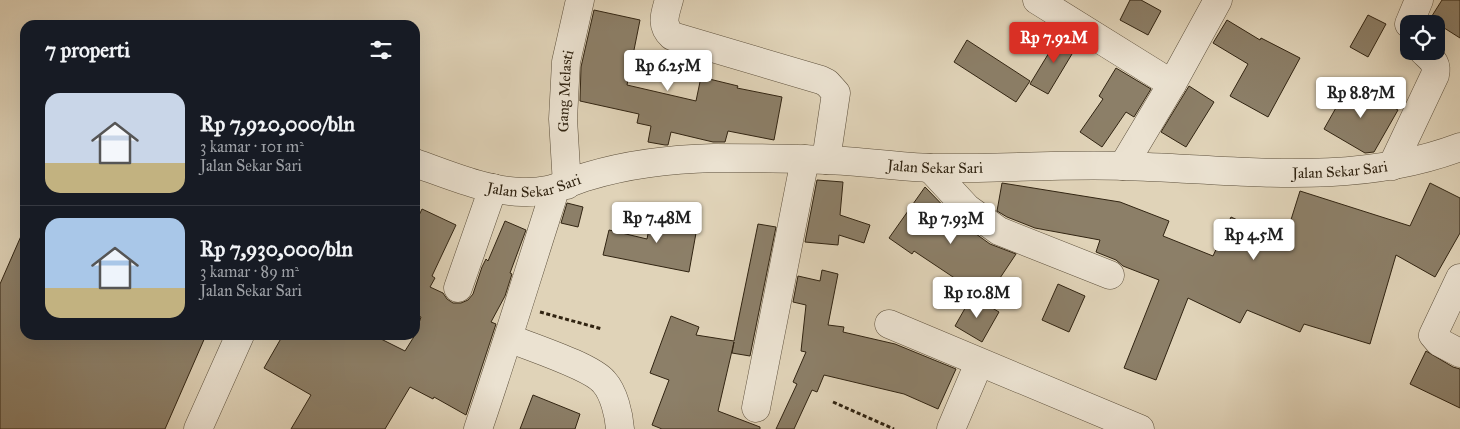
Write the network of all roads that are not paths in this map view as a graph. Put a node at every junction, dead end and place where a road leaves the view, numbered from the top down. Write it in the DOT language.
graph roads {
  1 [pos="580,0"];
  2 [pos="669,0"];
  3 [pos="1037,0"];
  4 [pos="1218,0"];
  5 [pos="1419,0"];
  6 [pos="1413,15"];
  7 [pos="1432,60"];
  8 [pos="1172,84"];
  9 [pos="1460,147"];
  10 [pos="816,159"];
  11 [pos="420,166"];
  12 [pos="1123,166"];
  13 [pos="1392,166"];
  14 [pos="930,168"];
  15 [pos="493,188"];
  16 [pos="561,188"];
  17 [pos="1110,275"];
  18 [pos="1460,278"];
  19 [pos="458,288"];
  20 [pos="888,324"];
  21 [pos="509,338"];
  22 [pos="238,340"];
  23 [pos="1460,353"];
  24 [pos="979,363"];
  25 [pos="756,408"];
  26 [pos="198,429"];
  27 [pos="478,429"];
  28 [pos="620,429"];
  29 [pos="951,429"];
  30 [pos="1140,429"];
  1 -- 16 [label="street, Gang Melasti"];
  2 -- 10 [label="street"];
  3 -- 8 [label="street"];
  4 -- 8 [label="street"];
  5 -- 6 [label="street"];
  7 -- 13 [label="street"];
  8 -- 12 [label="street"];
  9 -- 13 [label="street, Jalan Sekar Sari"];
  10 -- 14 [label="street, Jalan Sekar Sari"];
  10 -- 16 [label="street, Jalan Sekar Sari"];
  10 -- 25 [label="street"];
  11 -- 15 [label="street, Jalan Sekar Sari"];
  12 -- 13 [label="street, Jalan Sekar Sari"];
  12 -- 14 [label="street, Jalan Sekar Sari"];
  14 -- 17 [label="street"];
  15 -- 16 [label="street, Jalan Sekar Sari"];
  15 -- 19 [label="street"];
  16 -- 21 [label="street"];
  18 -- 23 [label="street"];
  20 -- 24 [label="street"];
  21 -- 27 [label="street"];
  21 -- 28 [label="street"];
  22 -- 26 [label="street"];
  24 -- 29 [label="street"];
  24 -- 30 [label="street"];
}
